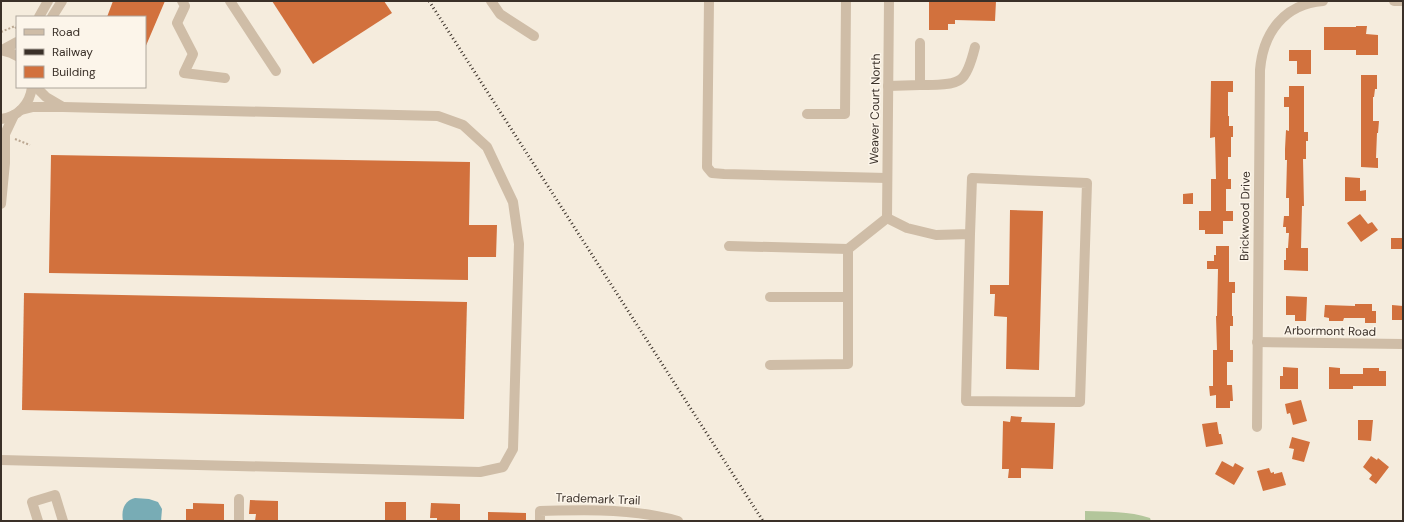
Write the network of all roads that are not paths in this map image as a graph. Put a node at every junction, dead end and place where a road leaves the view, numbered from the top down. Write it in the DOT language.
graph roads {
  1 [pos="48,1"];
  2 [pos="62,1"];
  3 [pos="182,1"];
  4 [pos="230,1"];
  5 [pos="492,1"];
  6 [pos="709,1"];
  7 [pos="846,1"];
  8 [pos="889,1"];
  9 [pos="1323,1"];
  10 [pos="1394,1"];
  11 [pos="1403,1"];
  12 [pos="40,16"];
  13 [pos="53,16"];
  14 [pos="534,36"];
  15 [pos="16,43"];
  16 [pos="920,43"];
  17 [pos="975,47"];
  18 [pos="2,50"];
  19 [pos="16,56"];
  20 [pos="276,71"];
  21 [pos="225,78"];
  22 [pos="920,85"];
  23 [pos="888,86"];
  24 [pos="32,88"];
  25 [pos="37,88"];
  26 [pos="63,107"];
  27 [pos="17,112"];
  28 [pos="807,114"];
  29 [pos="1,119"];
  30 [pos="887,178"];
  31 [pos="1,204"];
  32 [pos="887,218"];
  33 [pos="970,234"];
  34 [pos="729,246"];
  35 [pos="848,249"];
  36 [pos="770,297"];
  37 [pos="848,297"];
  38 [pos="1257,342"];
  39 [pos="1403,344"];
  40 [pos="770,365"];
  41 [pos="1257,427"];
  42 [pos="1,460"];
  43 [pos="239,499"];
  44 [pos="540,516"];
  45 [pos="38,521"];
  46 [pos="63,521"];
  47 [pos="239,521"];
  48 [pos="678,521"];
  1 -- 12 [label="street"];
  2 -- 13 [label="street"];
  3 -- 21 [label="street"];
  4 -- 20 [label="street"];
  5 -- 14 [label="street"];
  6 -- 30 [label="street"];
  7 -- 28 [label="street"];
  8 -- 23 [label="street, Weaver Court North"];
  9 -- 38 [label="street, Brickwood Drive"];
  10 -- 11 [label="street"];
  15 -- 18 [label="street"];
  16 -- 22 [label="street"];
  17 -- 22 [label="street"];
  18 -- 19 [label="street"];
  22 -- 23 [label="street"];
  23 -- 30 [label="street, Weaver Court North"];
  24 -- 27 [label="street"];
  25 -- 26 [label="street"];
  26 -- 27 [label="street"];
  26 -- 42 [label="street"];
  27 -- 29 [label="street"];
  27 -- 31 [label="street"];
  30 -- 32 [label="street, Weaver Court North"];
  32 -- 33 [label="street"];
  32 -- 35 [label="street"];
  33 -- 33 [label="street"];
  34 -- 35 [label="street"];
  35 -- 37 [label="street"];
  36 -- 37 [label="street"];
  37 -- 40 [label="street"];
  38 -- 39 [label="street, Arbormont Road"];
  38 -- 41 [label="street, Brickwood Drive"];
  43 -- 47 [label="street"];
  44 -- 48 [label="street, Trademark Trail"];
  45 -- 46 [label="street"];
}
